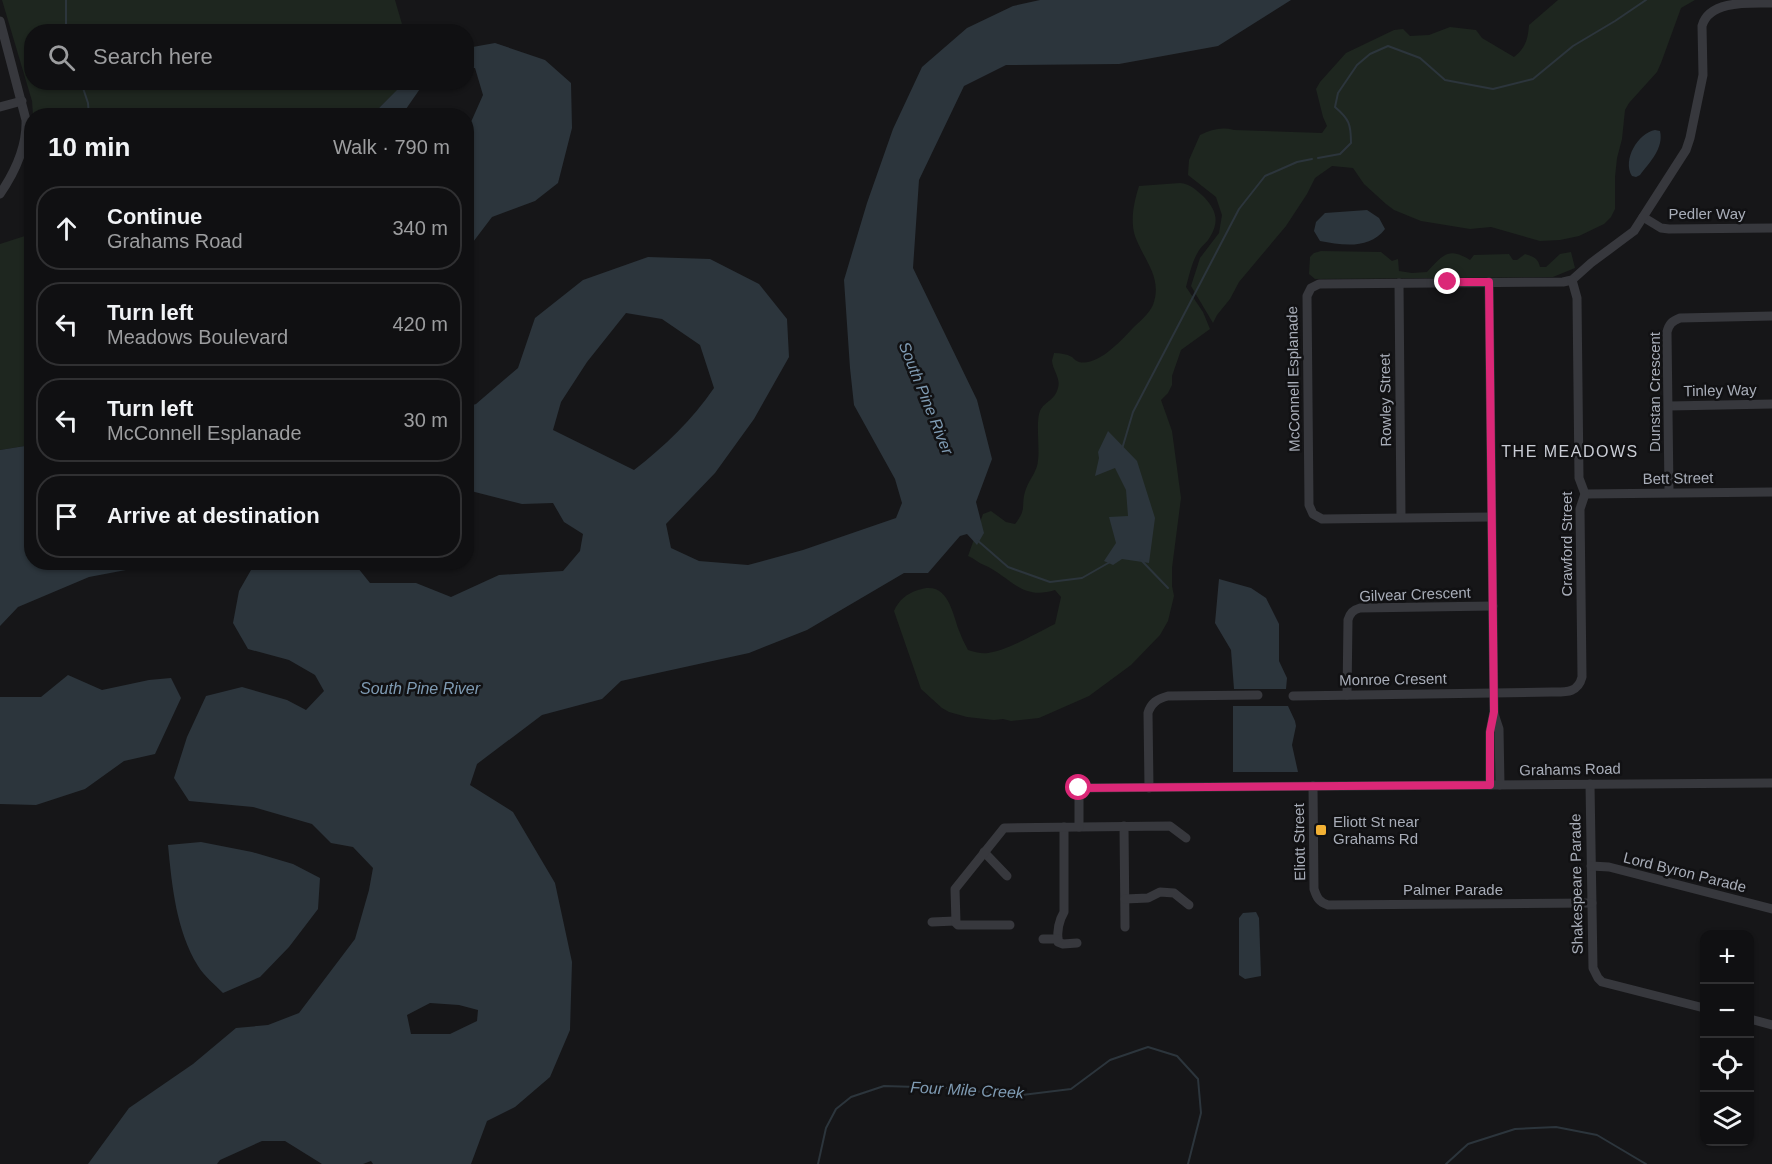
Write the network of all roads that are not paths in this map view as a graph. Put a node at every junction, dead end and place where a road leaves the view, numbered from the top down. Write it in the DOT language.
graph roads {
  1 [pos="1772,3"];
  2 [pos="0,21"];
  3 [pos="22,101"];
  4 [pos="0,107"];
  5 [pos="24,109"];
  6 [pos="24,142"];
  7 [pos="0,194"];
  8 [pos="1643,218"];
  9 [pos="1772,228"];
  10 [pos="1572,280"];
  11 [pos="1489,282"];
  12 [pos="1399,283"];
  13 [pos="1772,316"];
  14 [pos="1772,404"];
  15 [pos="1669,406"];
  16 [pos="1669,492"];
  17 [pos="1772,492"];
  18 [pos="1585,495"];
  19 [pos="1491,516"];
  20 [pos="1401,517"];
  21 [pos="1493,606"];
  22 [pos="1493,693"];
  23 [pos="1258,695"];
  24 [pos="1347,695"];
  25 [pos="1293,696"];
  26 [pos="1494,712"];
  27 [pos="1772,783"];
  28 [pos="1590,784"];
  29 [pos="1490,785"];
  30 [pos="1500,785"];
  31 [pos="1313,786"];
  32 [pos="1149,788"];
  33 [pos="1124,826"];
  34 [pos="1064,827"];
  35 [pos="1079,827"];
  36 [pos="1186,838"];
  37 [pos="984,852"];
  38 [pos="1591,866"];
  39 [pos="1007,876"];
  40 [pos="1317,898"];
  41 [pos="1125,899"];
  42 [pos="1592,903"];
  43 [pos="1189,905"];
  44 [pos="1772,909"];
  45 [pos="955,921"];
  46 [pos="932,922"];
  47 [pos="1010,925"];
  48 [pos="1125,927"];
  49 [pos="1043,939"];
  50 [pos="1058,939"];
  51 [pos="1077,942"];
  52 [pos="1700,1007"];
  53 [pos="1754,1020"];
  54 [pos="1772,1025"];
  1 -- 8 [label="street"];
  2 -- 3 [label="street"];
  3 -- 4 [label="street"];
  3 -- 5 [label="street"];
  6 -- 7 [label="street"];
  8 -- 9 [label="street, Pedler Way"];
  8 -- 10 [label="street"];
  10 -- 11 [label="street, McConnell Esplanade"];
  10 -- 18 [label="street, Crawford Street"];
  11 -- 12 [label="street, McConnell Esplanade"];
  11 -- 19 [label="street"];
  12 -- 20 [label="street, Rowley Street"];
  12 -- 20 [label="street, McConnell Esplanade"];
  13 -- 15 [label="street, Dunstan Crescent"];
  14 -- 15 [label="street, Tinley Way"];
  15 -- 16 [label="street, Dunstan Crescent"];
  16 -- 17 [label="street, Bett Street"];
  16 -- 18 [label="street, Bett Street"];
  18 -- 22 [label="street, Crawford Street"];
  19 -- 20 [label="street, McConnell Esplanade"];
  19 -- 21 [label="street"];
  21 -- 22 [label="street"];
  21 -- 24 [label="street, Gilvear Crescent"];
  22 -- 24 [label="street, Monroe Cresent"];
  22 -- 26 [label="street"];
  23 -- 32 [label="street"];
  24 -- 25 [label="street, Monroe Cresent"];
  26 -- 29 [label="street"];
  26 -- 30 [label="street"];
  27 -- 28 [label="street, Grahams Road"];
  28 -- 30 [label="street, Grahams Road"];
  28 -- 38 [label="street, Shakespeare Parade"];
  29 -- 30 [label="street, Grahams Road"];
  29 -- 31 [label="street, Grahams Road"];
  31 -- 32 [label="street, Grahams Road"];
  31 -- 40 [label="street, Eliott Street"];
  32 -- 35 [label="street, Grahams Road"];
  33 -- 35 [label="street"];
  33 -- 36 [label="street"];
  33 -- 41 [label="street"];
  34 -- 35 [label="street"];
  34 -- 37 [label="street"];
  34 -- 50 [label="street"];
  37 -- 39 [label="street"];
  37 -- 45 [label="street"];
  38 -- 42 [label="street, Shakespeare Parade"];
  38 -- 44 [label="street, Lord Byron Parade"];
  40 -- 42 [label="street, Palmer Parade"];
  41 -- 43 [label="street"];
  41 -- 48 [label="street"];
  42 -- 52 [label="street, Shakespeare Parade"];
  45 -- 46 [label="street"];
  45 -- 47 [label="street"];
  49 -- 50 [label="street"];
  50 -- 51 [label="street"];
  53 -- 54 [label="street"];
}
